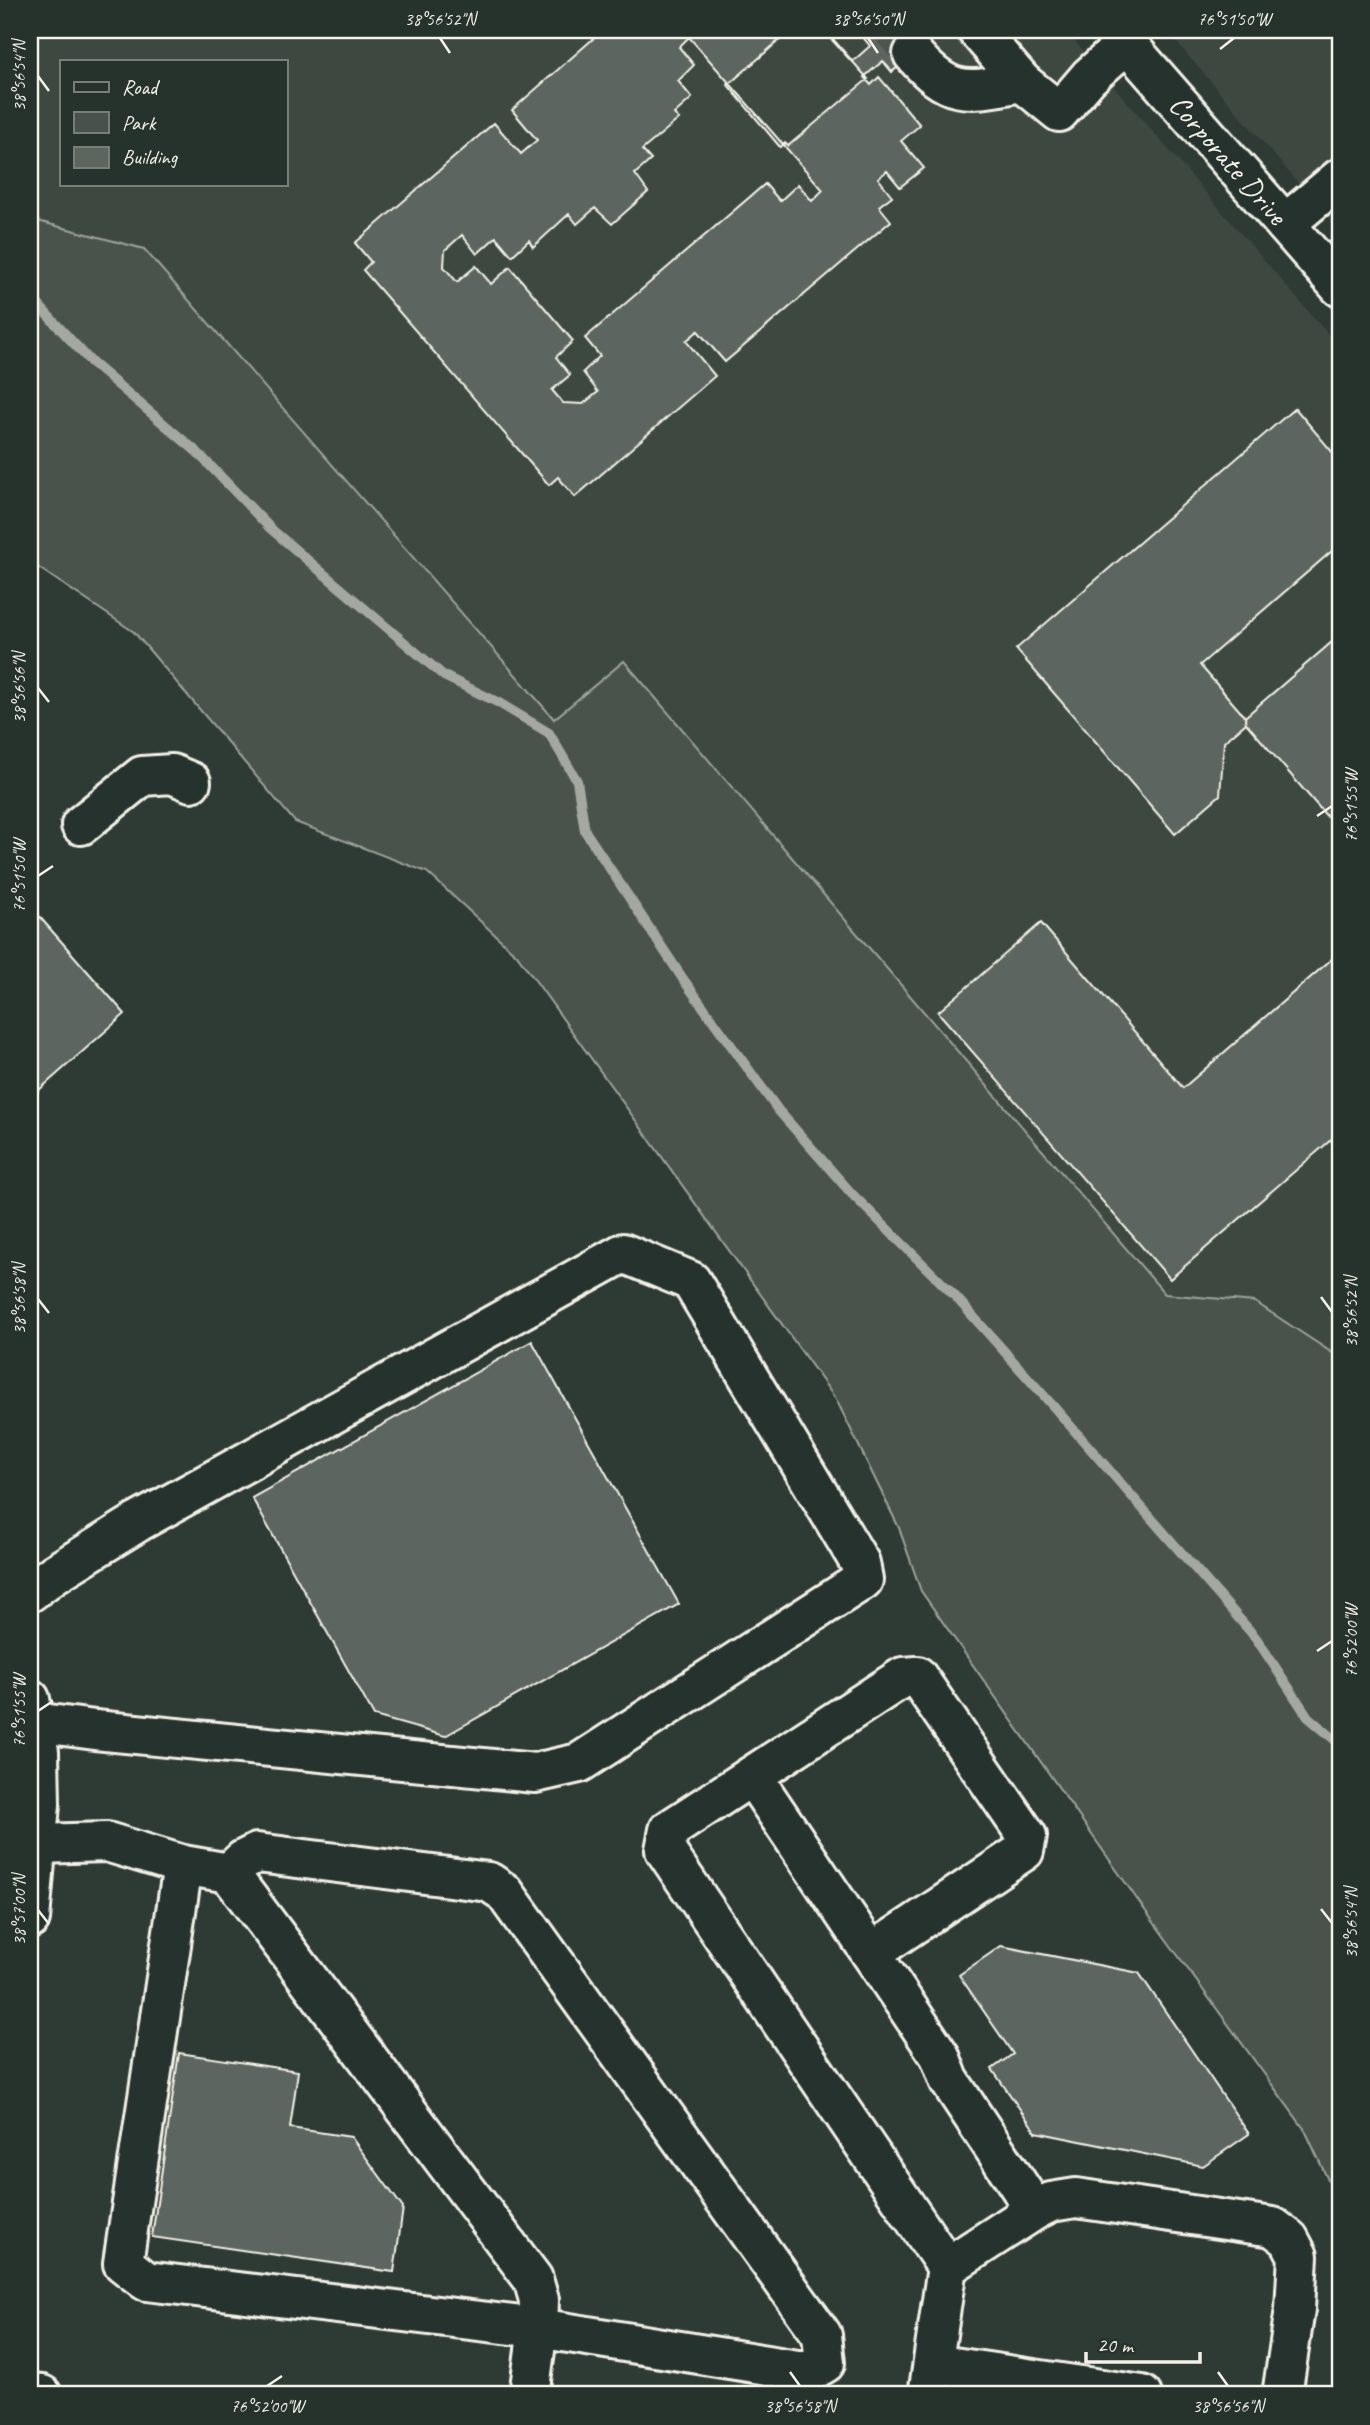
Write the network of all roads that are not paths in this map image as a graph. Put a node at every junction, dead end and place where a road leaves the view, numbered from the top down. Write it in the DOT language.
graph roads {
  1 [pos="977,30"];
  2 [pos="1121,36"];
  3 [pos="913,54"];
  4 [pos="1022,82"];
  5 [pos="1340,178"];
  6 [pos="1285,224"];
  7 [pos="1340,287"];
  8 [pos="191,782"];
  9 [pos="81,825"];
  10 [pos="30,1592"];
  11 [pos="32,1709"];
  12 [pos="752,1776"];
  13 [pos="38,1844"];
  14 [pos="183,1865"];
  15 [pos="229,1873"];
  16 [pos="30,1919"];
  17 [pos="871,1953"];
  18 [pos="1035,2210"];
  19 [pos="947,2267"];
  20 [pos="538,2328"];
  21 [pos="930,2380"];
  22 [pos="30,2394"];
  23 [pos="42,2395"];
  24 [pos="528,2395"];
  25 [pos="1142,2395"];
  26 [pos="1282,2395"];
  1 -- 4 [label="street"];
  2 -- 4 [label="street"];
  2 -- 6 [label="street, Corporate Drive"];
  3 -- 4 [label="street"];
  5 -- 6 [label="street"];
  6 -- 7 [label="street, Corporate Drive"];
  8 -- 9 [label="street"];
  10 -- 11 [label="street"];
  11 -- 13 [label="street"];
  12 -- 17 [label="street"];
  12 -- 17 [label="street"];
  12 -- 19 [label="street"];
  13 -- 14 [label="street"];
  13 -- 16 [label="street"];
  14 -- 15 [label="street"];
  14 -- 20 [label="street"];
  15 -- 20 [label="street"];
  15 -- 20 [label="street"];
  17 -- 18 [label="street"];
  18 -- 19 [label="street"];
  18 -- 26 [label="street"];
  19 -- 21 [label="street"];
  20 -- 24 [label="street"];
  21 -- 25 [label="street"];
  22 -- 23 [label="street"];
}
